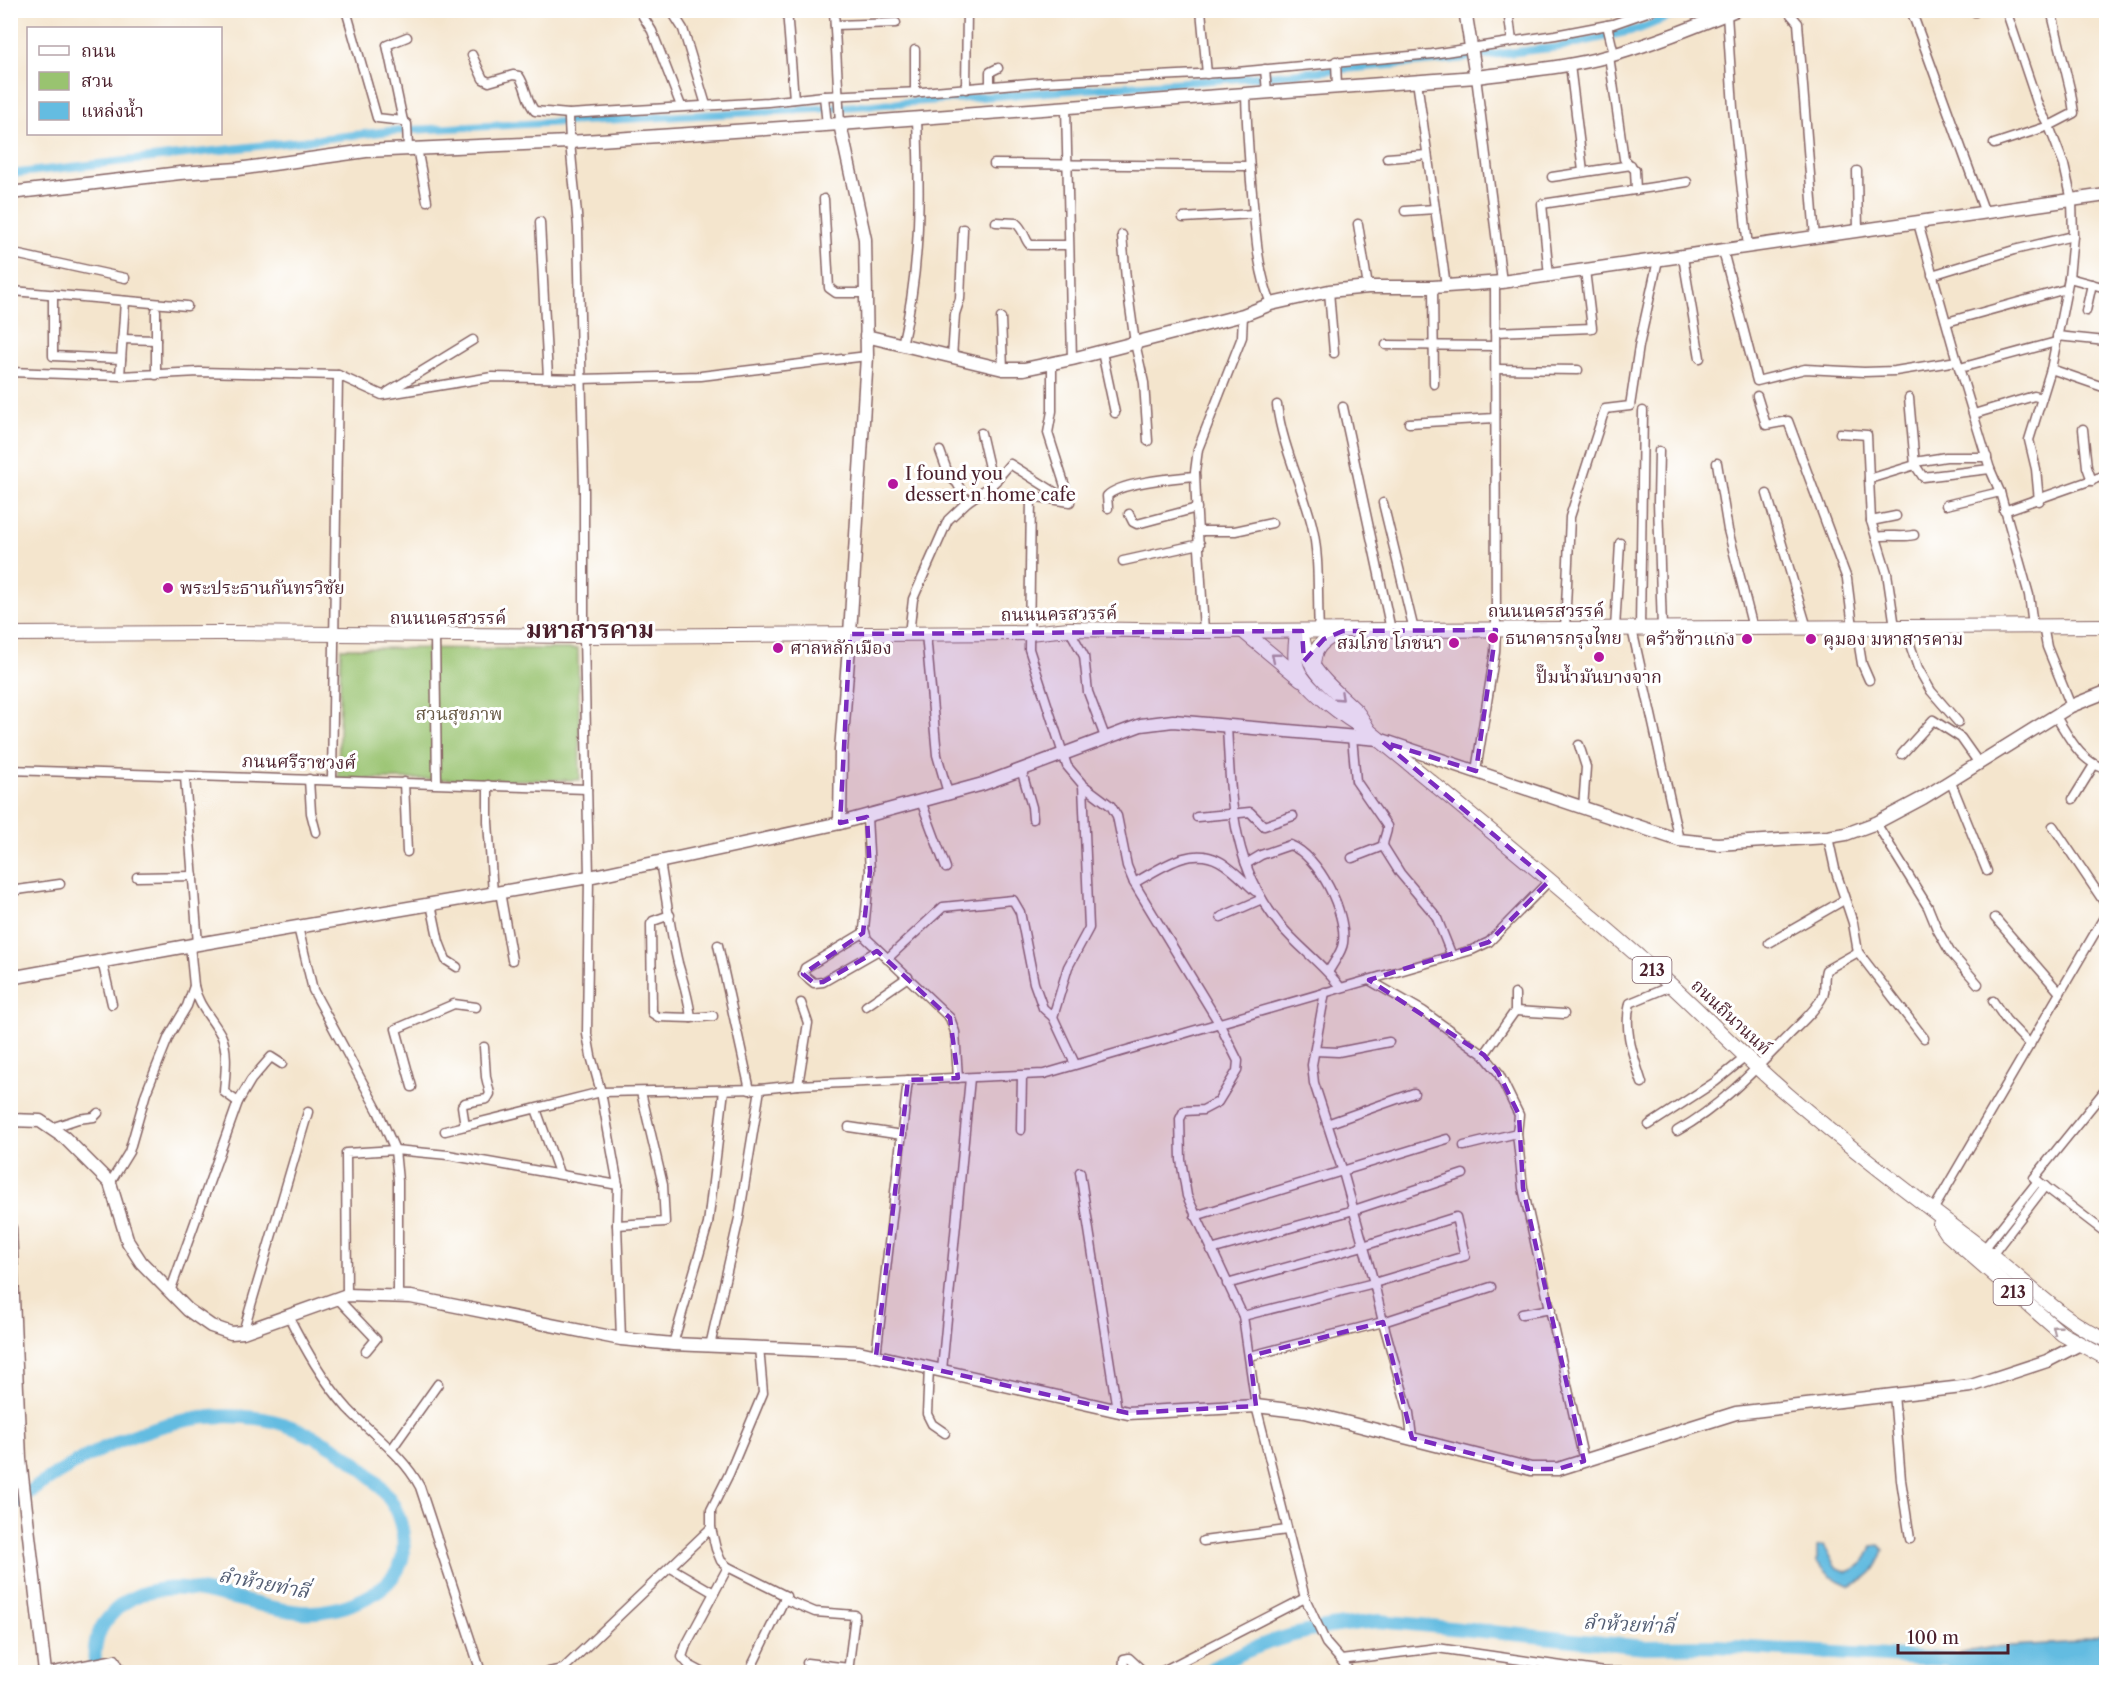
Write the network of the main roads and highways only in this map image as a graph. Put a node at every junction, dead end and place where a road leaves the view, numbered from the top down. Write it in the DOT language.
graph roads {
  1 [pos="2106,626"];
  2 [pos="1243,631"];
  3 [pos="1300,631"];
  4 [pos="1343,631"];
  5 [pos="11,635"];
  6 [pos="1311,678"];
  7 [pos="1932,1212"];
  8 [pos="2004,1264"];
  9 [pos="1994,1276"];
  10 [pos="2106,1340"];
  11 [pos="2106,1358"];
  1 -- 4 [label="main road, ถนนนครสวรรค์"];
  2 -- 3 [label="main road, ถนนนครสวรรค์"];
  2 -- 5 [label="main road, ถนนนครสวรรค์"];
  6 -- 2 [label="main road, one-way"];
  3 -- 4 [label="main road, ถนนนครสวรรค์"];
  3 -- 6 [label="main road, ถนนถีนานนท์ / 213"];
  4 -- 6 [label="main road"];
  6 -- 7 [label="main road, ถนนถีนานนท์ / 213"];
  7 -- 8 [label="main road, ถนนถีนานนท์ / 213"];
  7 -- 9 [label="main road, ถนนถีนานนท์ / 213"];
  8 -- 9 [label="main road"];
  8 -- 10 [label="main road, ถนนถีนานนท์ / 213"];
  11 -- 9 [label="main road, ถนนถีนานนท์ / 213, one-way"];
}
